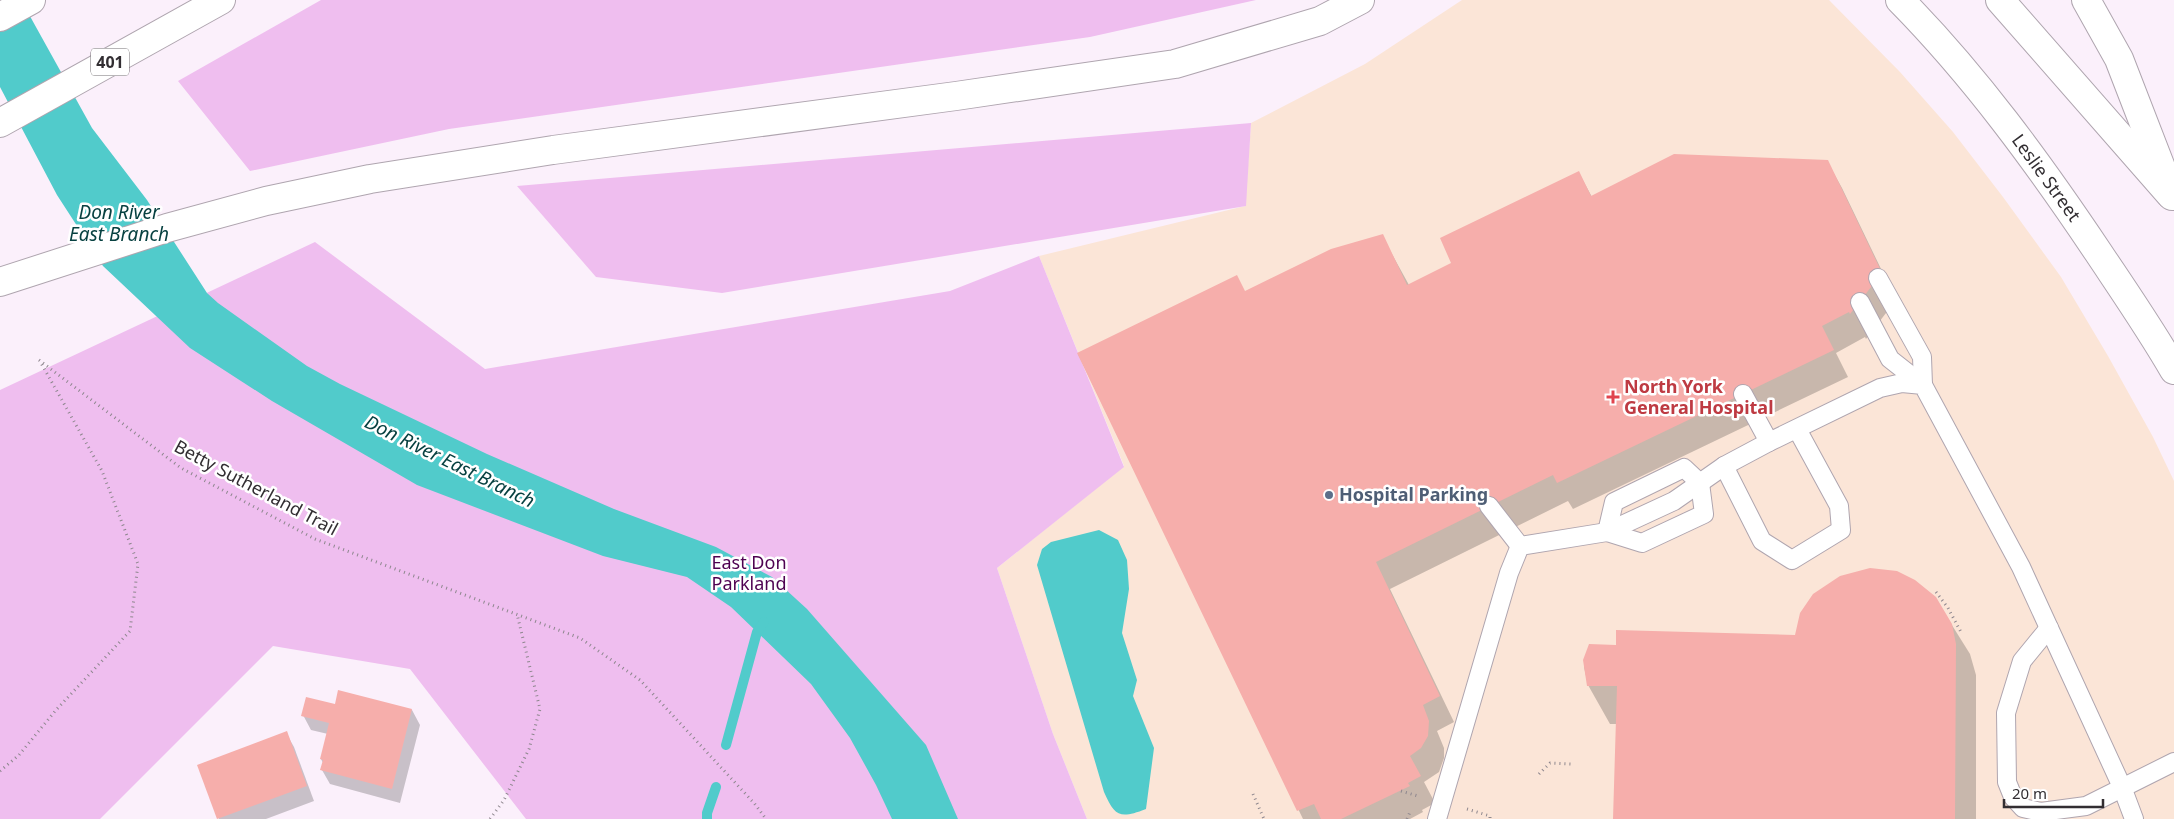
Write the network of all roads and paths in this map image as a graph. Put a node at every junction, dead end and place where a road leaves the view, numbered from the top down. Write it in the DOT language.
graph roads {
  1 [pos="31,0"];
  2 [pos="221,0"];
  3 [pos="1360,0"];
  4 [pos="1900,0"];
  5 [pos="2000,0"];
  6 [pos="2086,0"];
  7 [pos="0,17"];
  8 [pos="0,123"];
  9 [pos="2173,198"];
  10 [pos="1878,278"];
  11 [pos="0,282"];
  12 [pos="1860,302"];
  13 [pos="2174,370"];
  14 [pos="1923,385"];
  15 [pos="1743,394"];
  16 [pos="1796,429"];
  17 [pos="1769,442"];
  18 [pos="1724,466"];
  19 [pos="1700,483"];
  20 [pos="1489,506"];
  21 [pos="1607,532"];
  22 [pos="1520,546"];
  23 [pos="1936,592"];
  24 [pos="516,614"];
  25 [pos="2049,628"];
  26 [pos="1962,634"];
  27 [pos="2174,762"];
  28 [pos="1572,764"];
  29 [pos="0,770"];
  30 [pos="1538,774"];
  31 [pos="2122,787"];
  32 [pos="1253,794"];
  33 [pos="490,819"];
  34 [pos="766,819"];
  35 [pos="1264,819"];
  36 [pos="1437,819"];
  37 [pos="2134,819"];
  1 -- 7 [label="main road"];
  2 -- 8 [label="main road, 401"];
  3 -- 11 [label="main road"];
  4 -- 13 [label="main road, Leslie Street"];
  5 -- 9 [label="main road"];
  6 -- 9 [label="main road"];
  10 -- 14 [label="lane"];
  12 -- 14 [label="lane"];
  14 -- 16 [label="lane"];
  14 -- 25 [label="lane"];
  15 -- 17 [label="lane"];
  16 -- 17 [label="lane"];
  16 -- 18 [label="lane"];
  17 -- 18 [label="lane"];
  18 -- 19 [label="lane"];
  19 -- 21 [label="lane"];
  19 -- 21 [label="lane"];
  19 -- 21 [label="lane"];
  20 -- 22 [label="lane"];
  21 -- 22 [label="lane"];
  22 -- 36 [label="lane"];
  23 -- 26 [label="path"];
  24 -- 29 [label="path, Betty Sutherland Trail"];
  24 -- 33 [label="path"];
  24 -- 34 [label="path, Betty Sutherland Trail"];
  25 -- 31 [label="lane"];
  25 -- 31 [label="lane"];
  27 -- 31 [label="lane"];
  28 -- 30 [label="path"];
  31 -- 37 [label="lane"];
  32 -- 35 [label="path"];
}
